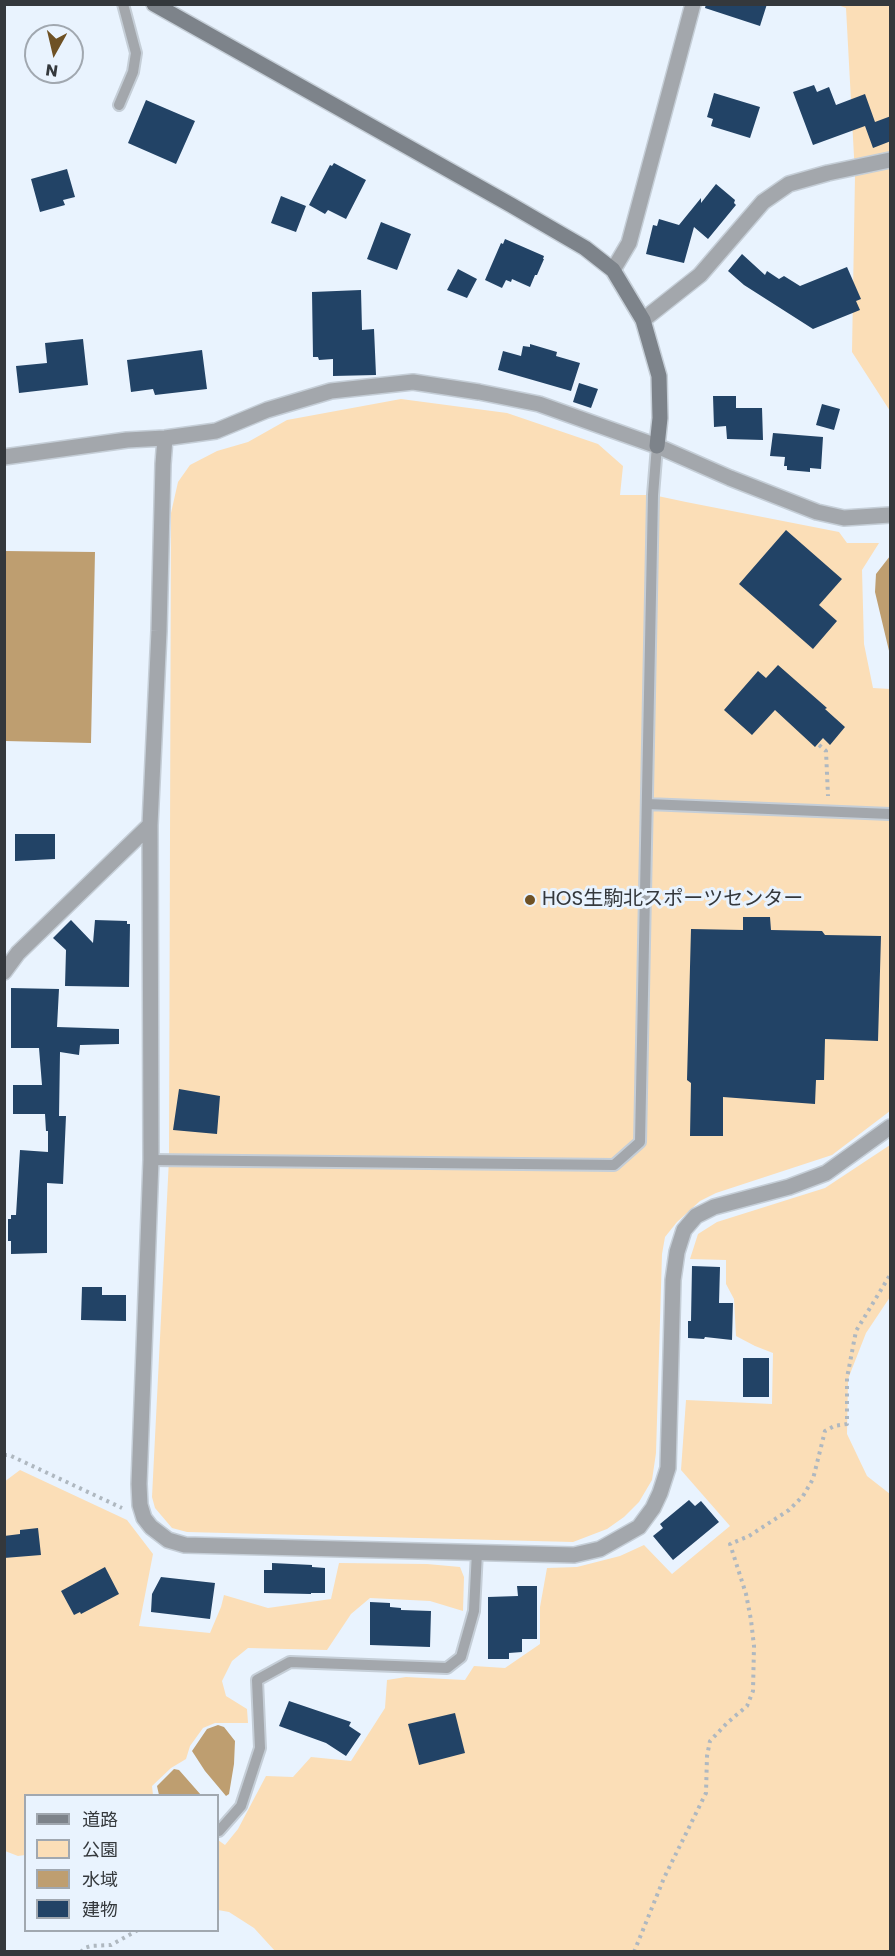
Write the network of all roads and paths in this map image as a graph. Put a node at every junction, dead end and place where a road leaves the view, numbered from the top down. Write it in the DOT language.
graph roads {
  1 [pos="123,4"];
  2 [pos="154,4"];
  3 [pos="693,4"];
  4 [pos="119,105"];
  5 [pos="891,160"];
  6 [pos="613,270"];
  7 [pos="643,320"];
  8 [pos="165,438"];
  9 [pos="657,446"];
  10 [pos="4,456"];
  11 [pos="891,515"];
  12 [pos="819,745"];
  13 [pos="647,804"];
  14 [pos="828,812"];
  15 [pos="891,814"];
  16 [pos="150,825"];
  17 [pos="4,972"];
  18 [pos="891,1127"];
  19 [pos="151,1160"];
  20 [pos="891,1275"];
  21 [pos="4,1455"];
  22 [pos="144,1518"];
  23 [pos="477,1552"];
  24 [pos="219,1831"];
  25 [pos="135,1932"];
  26 [pos="81,1952"];
  27 [pos="634,1952"];
  1 -- 4 [label="lane"];
  2 -- 6 [label="street"];
  3 -- 6 [label="street"];
  5 -- 7 [label="street"];
  6 -- 7 [label="street"];
  7 -- 9 [label="street"];
  8 -- 9 [label="street"];
  8 -- 10 [label="street"];
  8 -- 16 [label="street"];
  9 -- 11 [label="street"];
  9 -- 13 [label="lane"];
  12 -- 14 [label="path"];
  13 -- 14 [label="lane"];
  13 -- 19 [label="lane"];
  14 -- 15 [label="lane"];
  16 -- 17 [label="street"];
  16 -- 19 [label="street"];
  18 -- 23 [label="street"];
  19 -- 22 [label="street"];
  20 -- 27 [label="path"];
  21 -- 22 [label="path"];
  22 -- 23 [label="street"];
  23 -- 24 [label="lane"];
  25 -- 26 [label="path"];
}
